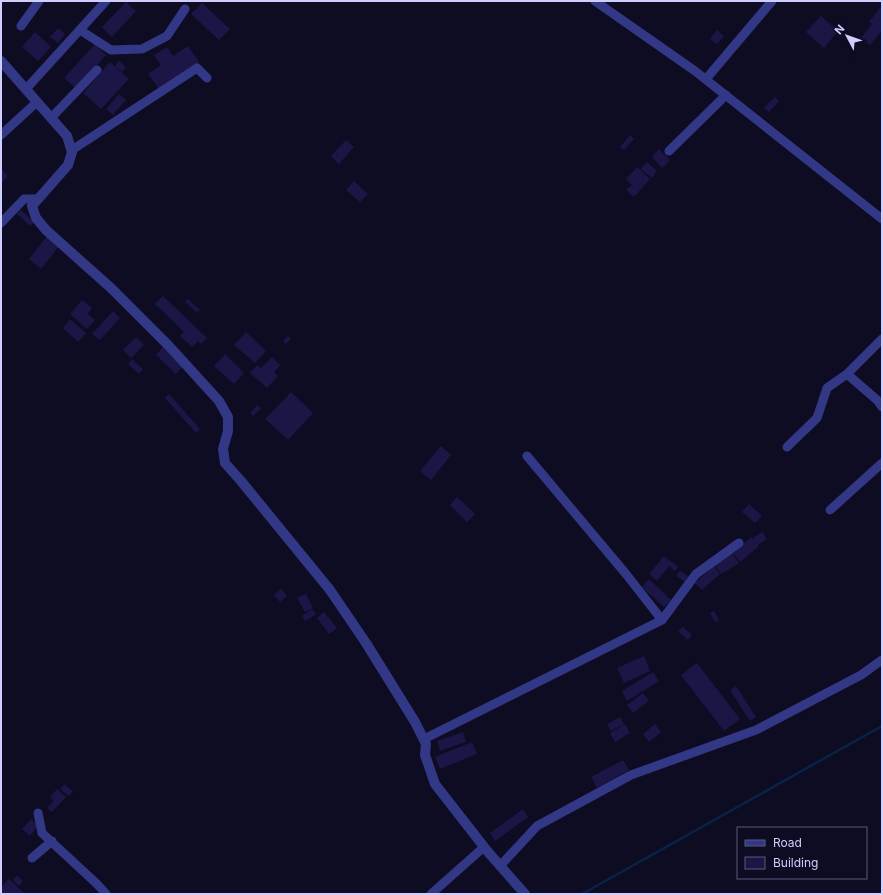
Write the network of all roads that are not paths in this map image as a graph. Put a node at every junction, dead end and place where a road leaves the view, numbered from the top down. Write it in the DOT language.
graph roads {
  1 [pos="39,1"];
  2 [pos="106,1"];
  3 [pos="595,1"];
  4 [pos="772,1"];
  5 [pos="185,9"];
  6 [pos="21,26"];
  7 [pos="80,30"];
  8 [pos="1,61"];
  9 [pos="97,70"];
  10 [pos="207,78"];
  11 [pos="706,79"];
  12 [pos="26,89"];
  13 [pos="726,95"];
  14 [pos="37,102"];
  15 [pos="51,118"];
  16 [pos="1,135"];
  17 [pos="72,150"];
  18 [pos="669,151"];
  19 [pos="37,199"];
  20 [pos="882,219"];
  21 [pos="1,223"];
  22 [pos="882,339"];
  23 [pos="847,374"];
  24 [pos="880,401"];
  25 [pos="787,447"];
  26 [pos="526,456"];
  27 [pos="882,463"];
  28 [pos="830,510"];
  29 [pos="739,544"];
  30 [pos="662,620"];
  31 [pos="882,660"];
  32 [pos="424,739"];
  33 [pos="38,813"];
  34 [pos="52,841"];
  35 [pos="484,847"];
  36 [pos="32,858"];
  37 [pos="500,866"];
  38 [pos="106,894"];
  39 [pos="431,894"];
  40 [pos="525,894"];
  1 -- 6 [label="street"];
  2 -- 7 [label="street"];
  3 -- 11 [label="street"];
  4 -- 11 [label="street"];
  5 -- 7 [label="street"];
  7 -- 12 [label="street"];
  8 -- 12 [label="street"];
  9 -- 15 [label="street"];
  10 -- 17 [label="street"];
  11 -- 13 [label="street"];
  12 -- 14 [label="street"];
  13 -- 18 [label="street"];
  13 -- 20 [label="street"];
  14 -- 15 [label="street"];
  14 -- 16 [label="street"];
  15 -- 17 [label="street"];
  17 -- 19 [label="street"];
  19 -- 21 [label="street"];
  19 -- 32 [label="street"];
  22 -- 23 [label="street"];
  23 -- 24 [label="street"];
  23 -- 25 [label="street"];
  26 -- 30 [label="street"];
  27 -- 28 [label="street"];
  29 -- 30 [label="street"];
  30 -- 32 [label="street"];
  31 -- 37 [label="street"];
  32 -- 35 [label="street"];
  33 -- 34 [label="street"];
  34 -- 36 [label="street"];
  34 -- 38 [label="street"];
  35 -- 37 [label="street"];
  35 -- 39 [label="street"];
  37 -- 40 [label="street"];
}
